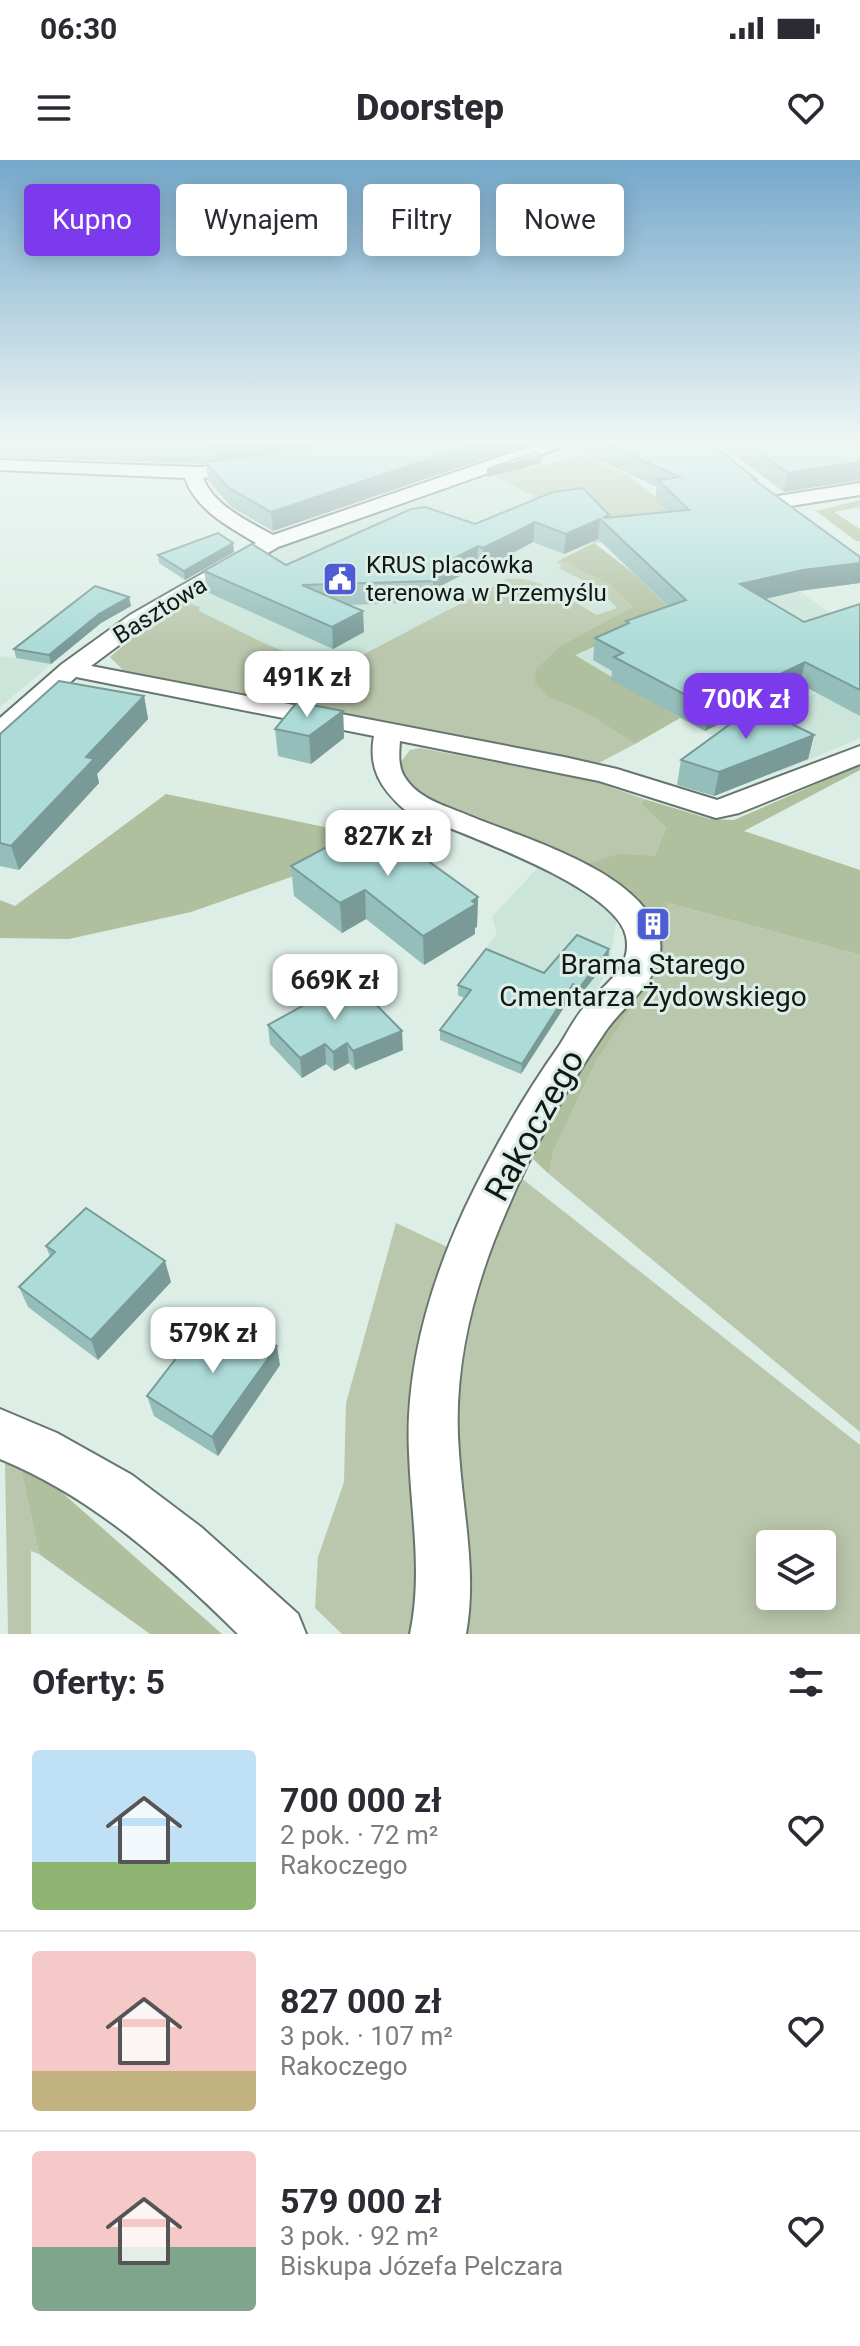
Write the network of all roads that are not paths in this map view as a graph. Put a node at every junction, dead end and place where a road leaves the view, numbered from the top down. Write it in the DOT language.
graph roads {
  1 [pos="218,509"];
  2 [pos="369,509"];
  3 [pos="271,543"];
  4 [pos="71,669"];
  5 [pos="388,730"];
  6 [pos="0,732"];
  7 [pos="860,754"];
  8 [pos="0,1434"];
  9 [pos="278,1634"];
  10 [pos="438,1634"];
  1 -- 3 [label="street"];
  2 -- 3 [label="street, Basztowa"];
  3 -- 4 [label="street, Basztowa"];
  4 -- 5 [label="street"];
  4 -- 6 [label="street, Basztowa"];
  5 -- 7 [label="street"];
  5 -- 10 [label="street, Rakoczego"];
  8 -- 9 [label="street"];
}
